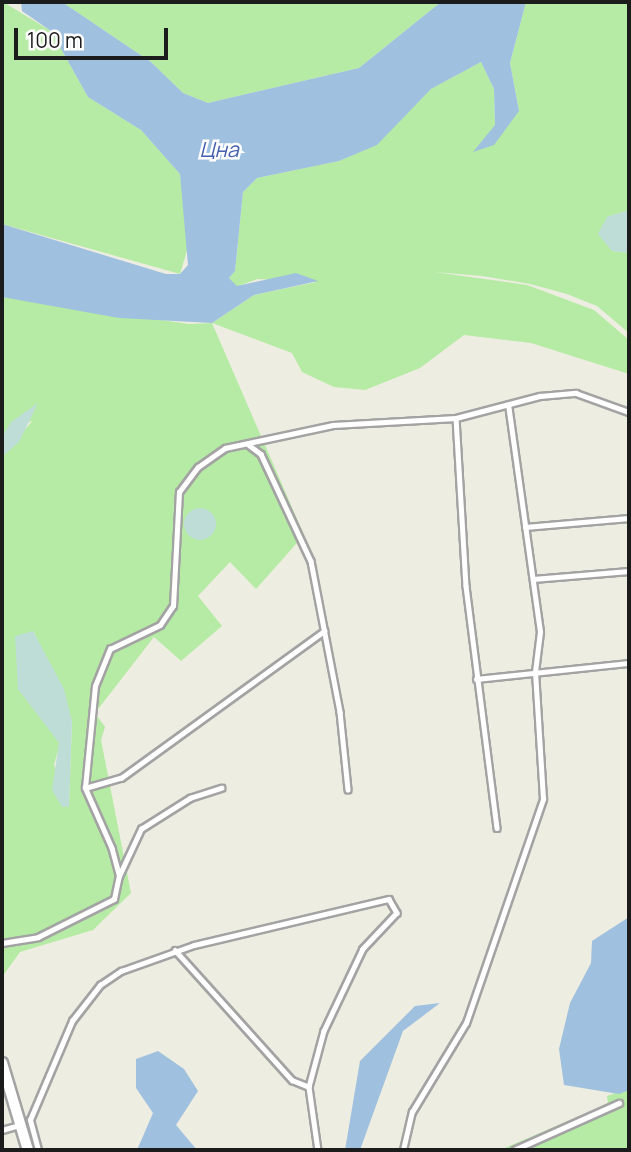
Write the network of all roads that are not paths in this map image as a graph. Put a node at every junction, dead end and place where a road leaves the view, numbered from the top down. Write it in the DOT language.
graph roads {
  1 [pos="508,405"];
  2 [pos="629,412"];
  3 [pos="456,418"];
  4 [pos="249,445"];
  5 [pos="629,517"];
  6 [pos="525,527"];
  7 [pos="629,571"];
  8 [pos="533,579"];
  9 [pos="324,631"];
  10 [pos="629,663"];
  11 [pos="535,672"];
  12 [pos="476,679"];
  13 [pos="85,788"];
  14 [pos="221,788"];
  15 [pos="348,790"];
  16 [pos="497,828"];
  17 [pos="119,876"];
  18 [pos="2,943"];
  19 [pos="176,950"];
  20 [pos="2,1063"];
  21 [pos="309,1087"];
  22 [pos="619,1103"];
  23 [pos="19,1125"];
  24 [pos="2,1130"];
  25 [pos="28,1150"];
  26 [pos="38,1150"];
  27 [pos="318,1150"];
  28 [pos="403,1150"];
  29 [pos="514,1150"];
  1 -- 2 [label="lane"];
  1 -- 3 [label="lane"];
  1 -- 6 [label="lane"];
  3 -- 4 [label="lane"];
  3 -- 12 [label="lane"];
  4 -- 9 [label="lane"];
  4 -- 13 [label="lane"];
  5 -- 6 [label="lane"];
  6 -- 8 [label="lane"];
  7 -- 8 [label="lane"];
  8 -- 11 [label="lane"];
  9 -- 13 [label="lane"];
  9 -- 15 [label="lane"];
  10 -- 11 [label="lane"];
  11 -- 12 [label="lane"];
  11 -- 28 [label="lane"];
  12 -- 16 [label="lane"];
  13 -- 17 [label="lane"];
  14 -- 17 [label="lane"];
  17 -- 18 [label="lane"];
  19 -- 21 [label="lane"];
  19 -- 21 [label="lane"];
  19 -- 26 [label="lane"];
  20 -- 23 [label="street"];
  21 -- 27 [label="lane"];
  22 -- 29 [label="lane"];
  23 -- 24 [label="lane"];
  23 -- 25 [label="street"];
}
